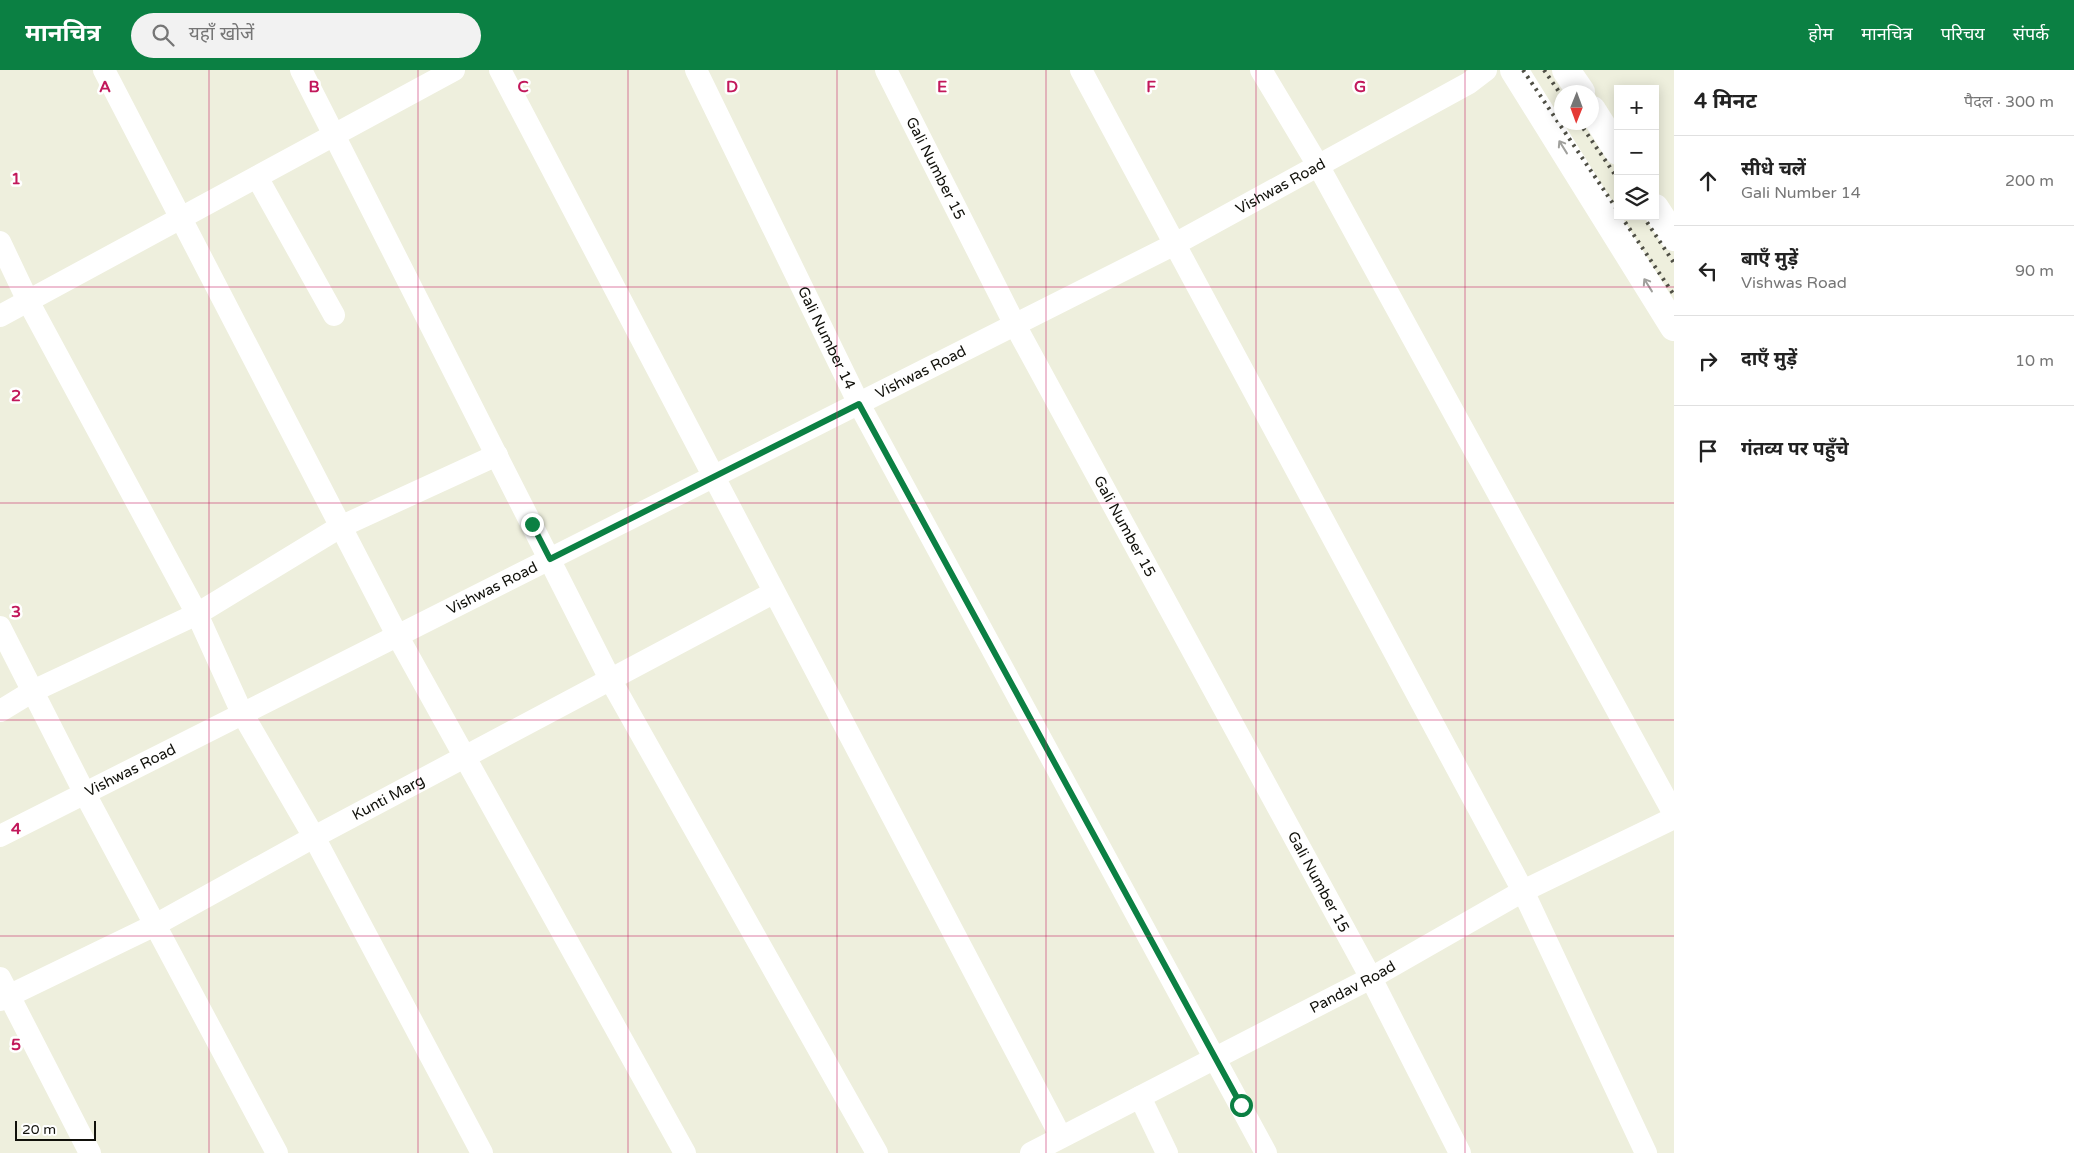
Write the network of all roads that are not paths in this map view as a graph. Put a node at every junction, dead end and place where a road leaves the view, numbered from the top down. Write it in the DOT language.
graph roads {
  1 [pos="104,70"];
  2 [pos="301,70"];
  3 [pos="454,70"];
  4 [pos="500,70"];
  5 [pos="696,70"];
  6 [pos="886,70"];
  7 [pos="1081,70"];
  8 [pos="1261,70"];
  9 [pos="1514,70"];
  10 [pos="1566,70"];
  11 [pos="1477,76"];
  12 [pos="1576,85"];
  13 [pos="1599,121"];
  14 [pos="334,135"];
  15 [pos="1614,145"];
  16 [pos="1319,167"];
  17 [pos="257,177"];
  18 [pos="1659,214"];
  19 [pos="180,218"];
  20 [pos="1674,237"];
  21 [pos="0,242"];
  22 [pos="1175,244"];
  23 [pos="28,301"];
  24 [pos="0,316"];
  25 [pos="334,316"];
  26 [pos="1015,325"];
  27 [pos="1674,327"];
  28 [pos="859,404"];
  29 [pos="497,455"];
  30 [pos="712,477"];
  31 [pos="340,527"];
  32 [pos="550,559"];
  33 [pos="773,593"];
  34 [pos="196,614"];
  35 [pos="0,627"];
  36 [pos="397,636"];
  37 [pos="610,679"];
  38 [pos="33,691"];
  39 [pos="0,711"];
  40 [pos="242,714"];
  41 [pos="464,757"];
  42 [pos="84,792"];
  43 [pos="1674,814"];
  44 [pos="1674,818"];
  45 [pos="0,836"];
  46 [pos="314,837"];
  47 [pos="1523,892"];
  48 [pos="155,925"];
  49 [pos="1371,978"];
  50 [pos="3,991"];
  51 [pos="1216,1058"];
  52 [pos="1140,1097"];
  53 [pos="1058,1144"];
  54 [pos="90,1153"];
  55 [pos="277,1153"];
  56 [pos="482,1153"];
  57 [pos="685,1153"];
  58 [pos="877,1153"];
  59 [pos="1031,1153"];
  60 [pos="1167,1153"];
  61 [pos="1266,1153"];
  62 [pos="1460,1153"];
  63 [pos="1646,1153"];
  1 -- 19 [label="street"];
  2 -- 14 [label="street"];
  3 -- 14 [label="street"];
  4 -- 30 [label="street"];
  5 -- 28 [label="street, Gali Number 14"];
  6 -- 26 [label="street, Gali Number 15"];
  7 -- 22 [label="street"];
  8 -- 16 [label="street"];
  27 -- 9 [label="main road, one-way"];
  10 -- 12 [label="main road"];
  11 -- 16 [label="street, Vishwas Road"];
  13 -- 15 [label="main road"];
  14 -- 17 [label="street"];
  14 -- 29 [label="street"];
  16 -- 22 [label="street, Vishwas Road"];
  16 -- 43 [label="street"];
  17 -- 19 [label="street"];
  17 -- 25 [label="street"];
  18 -- 20 [label="main road"];
  19 -- 23 [label="street"];
  19 -- 31 [label="street"];
  21 -- 23 [label="street"];
  22 -- 26 [label="street, Vishwas Road"];
  22 -- 47 [label="street"];
  23 -- 24 [label="street"];
  23 -- 34 [label="street"];
  26 -- 28 [label="street, Vishwas Road"];
  26 -- 49 [label="street, Gali Number 15"];
  28 -- 30 [label="street, Vishwas Road"];
  28 -- 51 [label="street, Gali Number 14"];
  29 -- 31 [label="street"];
  29 -- 32 [label="street"];
  30 -- 32 [label="street, Vishwas Road"];
  30 -- 33 [label="street"];
  31 -- 34 [label="street"];
  31 -- 36 [label="street"];
  32 -- 36 [label="street, Vishwas Road"];
  32 -- 37 [label="street"];
  33 -- 37 [label="street, Kunti Marg"];
  33 -- 53 [label="street"];
  34 -- 38 [label="street"];
  34 -- 40 [label="street"];
  35 -- 38 [label="street"];
  36 -- 40 [label="street, Vishwas Road"];
  36 -- 41 [label="street"];
  37 -- 41 [label="street, Kunti Marg"];
  37 -- 58 [label="street"];
  38 -- 39 [label="street"];
  38 -- 42 [label="street"];
  40 -- 42 [label="street, Vishwas Road"];
  40 -- 46 [label="street"];
  41 -- 46 [label="street, Kunti Marg"];
  41 -- 57 [label="street"];
  42 -- 45 [label="street, Vishwas Road"];
  42 -- 48 [label="street"];
  44 -- 47 [label="street, Pandav Road"];
  46 -- 48 [label="street, Kunti Marg"];
  46 -- 56 [label="street"];
  47 -- 49 [label="street, Pandav Road"];
  47 -- 63 [label="street"];
  48 -- 50 [label="street, Kunti Marg"];
  48 -- 55 [label="street"];
  49 -- 51 [label="street, Pandav Road"];
  49 -- 62 [label="street, Gali Number 15"];
  50 -- 54 [label="street"];
  51 -- 52 [label="street, Pandav Road"];
  51 -- 61 [label="street, Gali Number 14"];
  52 -- 53 [label="street, Pandav Road"];
  52 -- 60 [label="street"];
  53 -- 59 [label="street, Pandav Road"];
}
